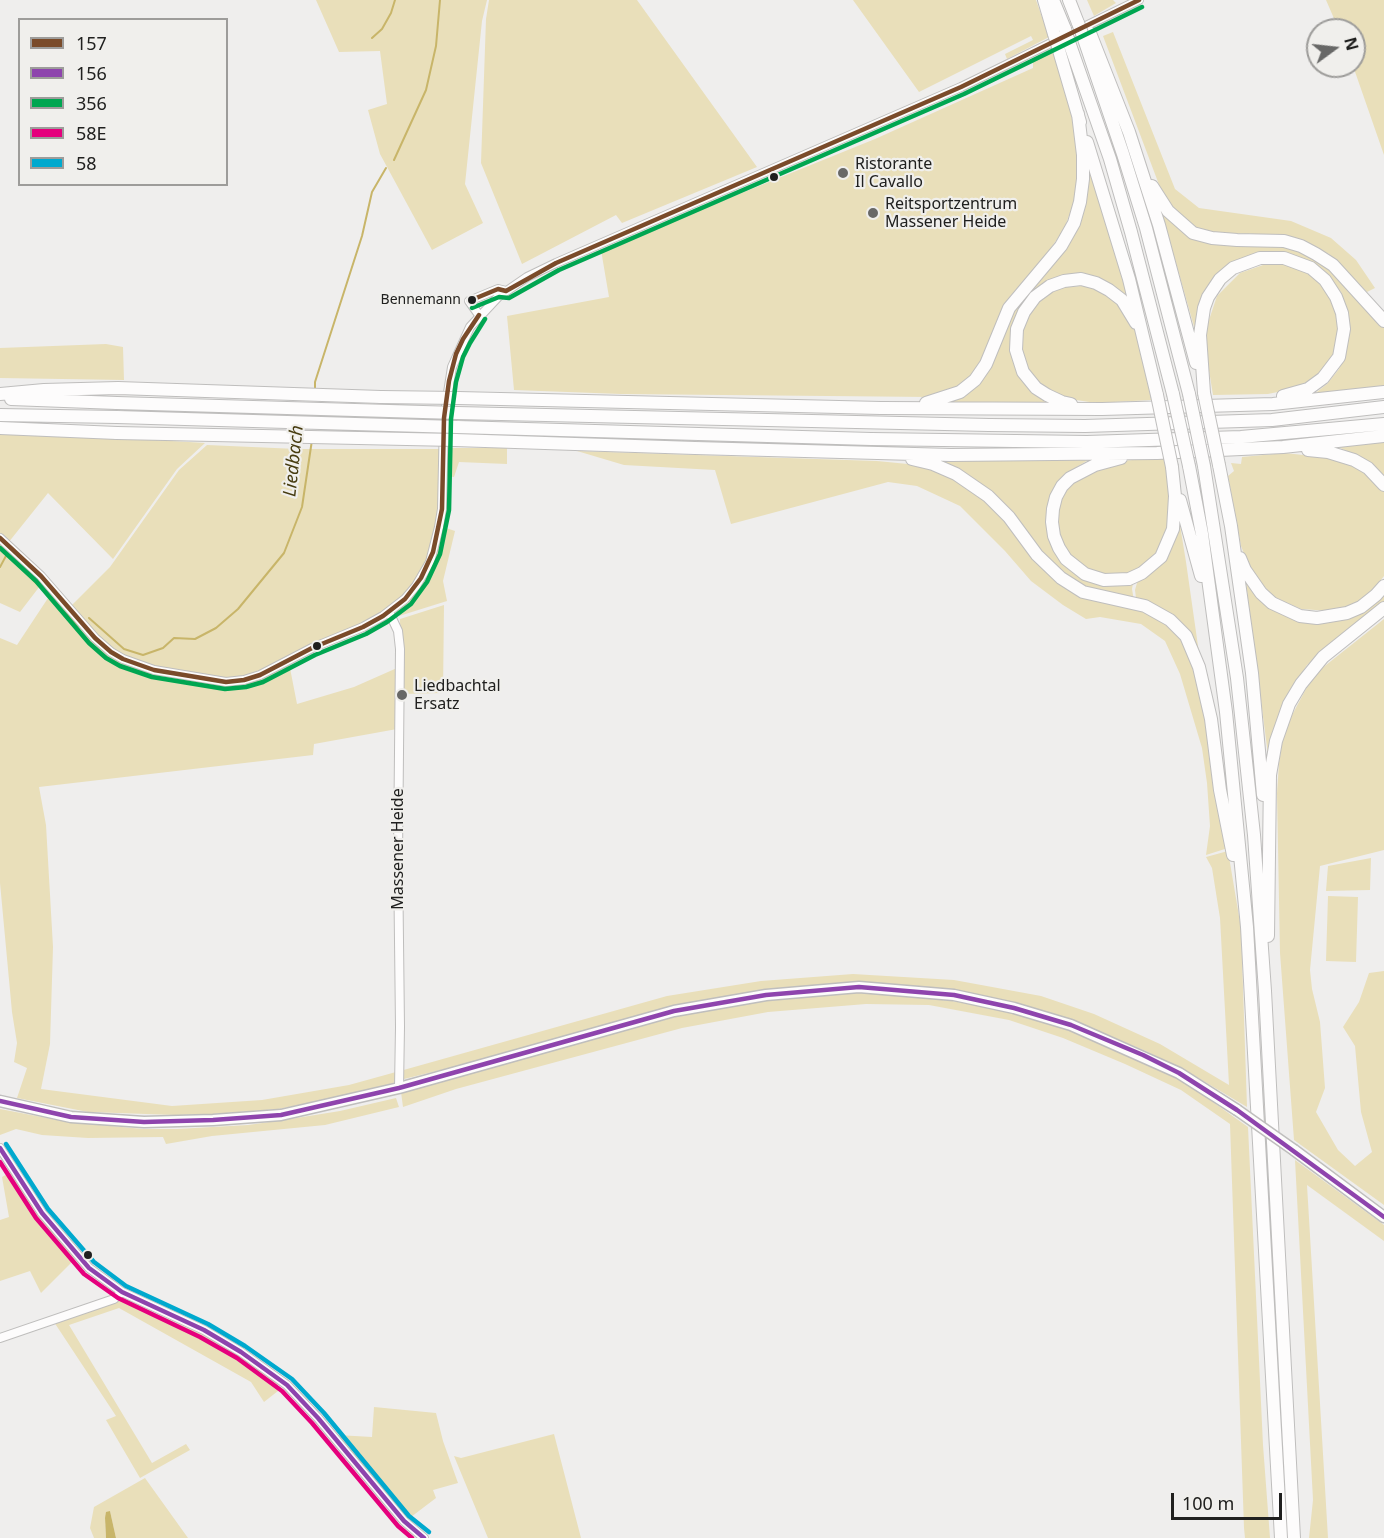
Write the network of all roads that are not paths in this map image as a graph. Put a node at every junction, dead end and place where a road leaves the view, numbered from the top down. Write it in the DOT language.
graph roads {
  1 [pos="1044,0"];
  2 [pos="1053,0"];
  3 [pos="1069,0"];
  4 [pos="1074,0"];
  5 [pos="1139,0"];
  6 [pos="1081,22"];
  7 [pos="1060,32"];
  8 [pos="1086,34"];
  9 [pos="1064,45"];
  10 [pos="1078,114"];
  11 [pos="1129,132"];
  12 [pos="506,291"];
  13 [pos="479,315"];
  14 [pos="1384,321"];
  15 [pos="1148,352"];
  16 [pos="1384,392"];
  17 [pos="1204,393"];
  18 [pos="0,394"];
  19 [pos="0,399"];
  20 [pos="1227,404"];
  21 [pos="1384,407"];
  22 [pos="881,408"];
  23 [pos="1102,409"];
  24 [pos="0,415"];
  25 [pos="1384,424"];
  26 [pos="0,428"];
  27 [pos="456,433"];
  28 [pos="1384,436"];
  29 [pos="1283,447"];
  30 [pos="1157,453"];
  31 [pos="881,454"];
  32 [pos="1172,467"];
  33 [pos="1384,485"];
  34 [pos="1231,526"];
  35 [pos="0,538"];
  36 [pos="1384,586"];
  37 [pos="1384,608"];
  38 [pos="388,612"];
  39 [pos="1214,623"];
  40 [pos="1269,862"];
  41 [pos="1247,927"];
  42 [pos="1265,990"];
  43 [pos="399,1088"];
  44 [pos="1,1102"];
  45 [pos="0,1148"];
  46 [pos="1384,1217"];
  47 [pos="122,1292"];
  48 [pos="0,1338"];
  49 [pos="424,1538"];
  50 [pos="1281,1538"];
  51 [pos="1294,1538"];
  1 -- 7 [label="highway"];
  2 -- 7 [label="highway"];
  3 -- 6 [label="highway"];
  4 -- 6 [label="highway"];
  5 -- 12 [label="street"];
  6 -- 8 [label="highway, bridge"];
  7 -- 9 [label="highway, bridge"];
  8 -- 11 [label="highway"];
  8 -- 42 [label="highway, bridge"];
  9 -- 10 [label="highway"];
  9 -- 39 [label="highway, bridge"];
  10 -- 15 [label="highway"];
  10 -- 22 [label="highway"];
  11 -- 14 [label="highway"];
  11 -- 17 [label="highway"];
  12 -- 13 [label="street"];
  12 -- 13 [label="street"];
  13 -- 38 [label="street"];
  15 -- 23 [label="highway"];
  15 -- 32 [label="highway, bridge"];
  16 -- 20 [label="highway"];
  17 -- 20 [label="highway"];
  17 -- 34 [label="highway, bridge"];
  18 -- 22 [label="highway, bridge"];
  19 -- 21 [label="highway, bridge"];
  20 -- 23 [label="highway"];
  22 -- 23 [label="highway"];
  24 -- 27 [label="highway, bridge"];
  25 -- 27 [label="highway"];
  26 -- 27 [label="highway, bridge"];
  27 -- 31 [label="highway"];
  28 -- 29 [label="highway"];
  29 -- 30 [label="highway"];
  29 -- 33 [label="highway"];
  30 -- 31 [label="highway"];
  30 -- 32 [label="highway"];
  31 -- 41 [label="highway"];
  32 -- 39 [label="highway"];
  34 -- 36 [label="highway"];
  34 -- 40 [label="highway"];
  35 -- 38 [label="street"];
  37 -- 40 [label="highway"];
  38 -- 43 [label="street, Massener Heide"];
  39 -- 41 [label="highway"];
  40 -- 42 [label="highway"];
  41 -- 50 [label="highway"];
  42 -- 51 [label="highway"];
  43 -- 44 [label="main road"];
  43 -- 46 [label="main road, bridge"];
  45 -- 47 [label="street"];
  47 -- 48 [label="street"];
  47 -- 49 [label="street"];
}
